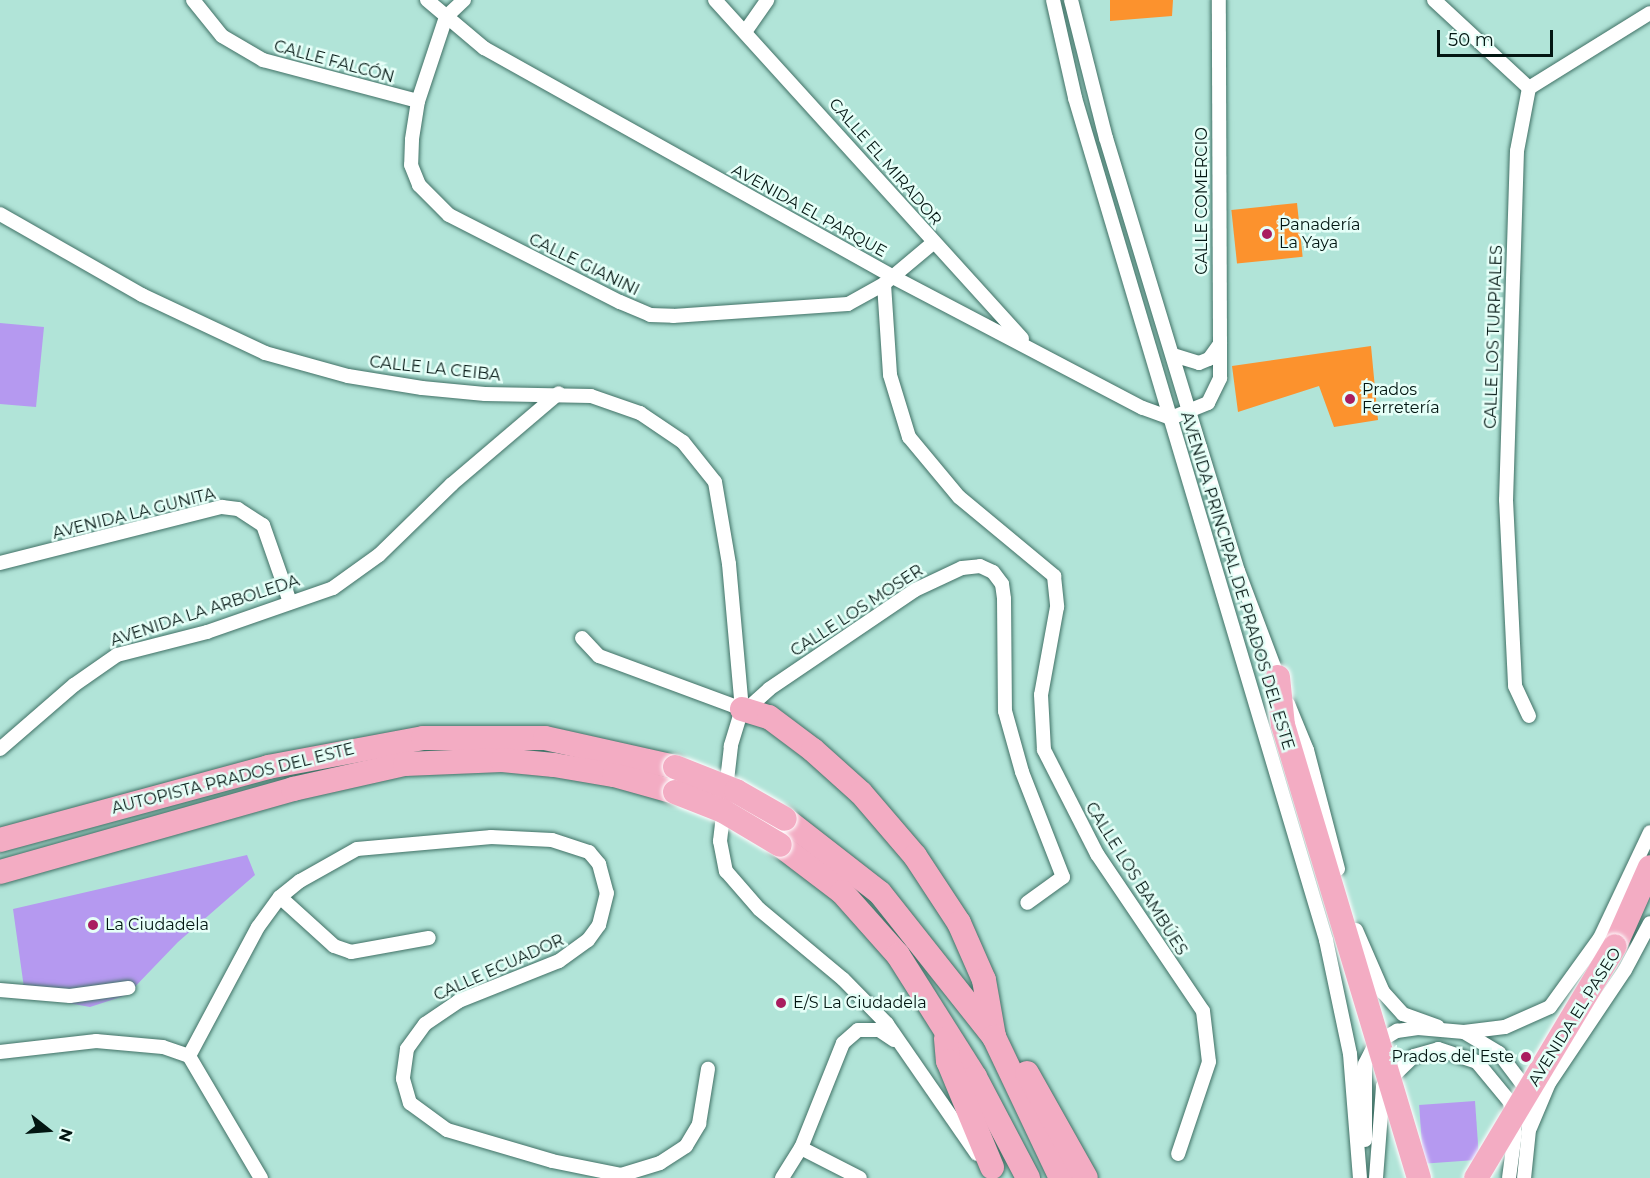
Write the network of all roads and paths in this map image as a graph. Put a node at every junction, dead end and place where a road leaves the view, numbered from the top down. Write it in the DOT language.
graph roads {
  1 [pos="193,0"];
  2 [pos="427,0"];
  3 [pos="464,0"];
  4 [pos="715,0"];
  5 [pos="767,0"];
  6 [pos="1053,0"];
  7 [pos="1071,0"];
  8 [pos="1219,0"];
  9 [pos="1434,0"];
  10 [pos="1650,13"];
  11 [pos="446,17"];
  12 [pos="745,32"];
  13 [pos="1529,88"];
  14 [pos="418,101"];
  15 [pos="0,214"];
  16 [pos="933,243"];
  17 [pos="888,280"];
  18 [pos="1220,344"];
  19 [pos="1030,347"];
  20 [pos="1173,355"];
  21 [pos="560,393"];
  22 [pos="1190,412"];
  23 [pos="1171,418"];
  24 [pos="0,563"];
  25 [pos="290,602"];
  26 [pos="582,638"];
  27 [pos="1278,677"];
  28 [pos="744,709"];
  29 [pos="1529,716"];
  30 [pos="0,749"];
  31 [pos="1650,832"];
  32 [pos="0,840"];
  33 [pos="1650,867"];
  34 [pos="0,872"];
  35 [pos="880,892"];
  36 [pos="280,897"];
  37 [pos="1027,903"];
  38 [pos="1650,925"];
  39 [pos="429,938"];
  40 [pos="128,988"];
  41 [pos="0,990"];
  42 [pos="991,1008"];
  43 [pos="945,1025"];
  44 [pos="1438,1027"];
  45 [pos="1464,1032"];
  46 [pos="994,1037"];
  47 [pos="900,1044"];
  48 [pos="0,1052"];
  49 [pos="189,1056"];
  50 [pos="708,1069"];
  51 [pos="1529,1130"];
  52 [pos="801,1148"];
  53 [pos="1179,1154"];
  54 [pos="1527,1163"];
  55 [pos="992,1167"];
  56 [pos="261,1178"];
  57 [pos="782,1178"];
  58 [pos="860,1178"];
  59 [pos="1028,1178"];
  60 [pos="1061,1178"];
  61 [pos="1086,1178"];
  62 [pos="1360,1178"];
  63 [pos="1367,1178"];
  64 [pos="1376,1178"];
  65 [pos="1419,1178"];
  66 [pos="1476,1178"];
  67 [pos="1509,1178"];
  68 [pos="1524,1178"];
  69 [pos="1532,1178"];
  1 -- 14 [label="street, CALLE FALCÓN"];
  2 -- 11 [label="street, AVENIDA EL PARQUE"];
  3 -- 11 [label="street, CALLE GIANINI"];
  4 -- 12 [label="street, CALLE EL MIRADOR"];
  5 -- 12 [label="street"];
  6 -- 23 [label="street, AVENIDA PRINCIPAL DE PRADOS DEL ESTE"];
  7 -- 20 [label="street, AVENIDA PRINCIPAL DE PRADOS DEL ESTE"];
  8 -- 18 [label="street, CALLE COMERCIO"];
  9 -- 13 [label="street"];
  10 -- 13 [label="street"];
  11 -- 14 [label="street, CALLE GIANINI"];
  11 -- 17 [label="street, AVENIDA EL PARQUE"];
  12 -- 16 [label="street, CALLE EL MIRADOR"];
  13 -- 29 [label="street, CALLE LOS TURPIALES"];
  14 -- 17 [label="street, CALLE GIANINI"];
  15 -- 21 [label="street, CALLE LA CEIBA"];
  16 -- 17 [label="street, CALLE GIANINI"];
  16 -- 19 [label="street, CALLE EL MIRADOR"];
  17 -- 19 [label="street, AVENIDA EL PARQUE"];
  17 -- 53 [label="street, CALLE LOS BAMBÚES"];
  18 -- 20 [label="street"];
  18 -- 22 [label="street, CALLE COMERCIO"];
  19 -- 23 [label="street, AVENIDA EL PARQUE"];
  20 -- 22 [label="street, AVENIDA PRINCIPAL DE PRADOS DEL ESTE"];
  21 -- 25 [label="street, AVENIDA LA ARBOLEDA"];
  21 -- 28 [label="street, CALLE LA CEIBA"];
  22 -- 23 [label="street"];
  22 -- 27 [label="street, AVENIDA PRINCIPAL DE PRADOS DEL ESTE"];
  23 -- 62 [label="street, AVENIDA PRINCIPAL DE PRADOS DEL ESTE"];
  24 -- 25 [label="street, AVENIDA LA GUNITA"];
  25 -- 30 [label="street, AVENIDA LA ARBOLEDA"];
  26 -- 28 [label="street"];
  27 -- 44 [label="street, AVENIDA PRINCIPAL DE PRADOS DEL ESTE"];
  27 -- 65 [label="highway, bridge"];
  28 -- 37 [label="street, CALLE LOS MOSER"];
  28 -- 42 [label="highway"];
  28 -- 47 [label="street"];
  31 -- 45 [label="street, AVENIDA EL PASEO"];
  32 -- 35 [label="highway, AUTOPISTA PRADOS DEL ESTE, bridge"];
  33 -- 66 [label="highway, bridge"];
  34 -- 43 [label="highway, AUTOPISTA PRADOS DEL ESTE, bridge"];
  35 -- 42 [label="highway"];
  35 -- 46 [label="highway, AUTOPISTA PRADOS DEL ESTE"];
  36 -- 39 [label="street"];
  36 -- 49 [label="street, CALLE ECUADOR"];
  36 -- 50 [label="street, CALLE ECUADOR"];
  38 -- 51 [label="street, AVENIDA EL PASEO"];
  40 -- 41 [label="street"];
  42 -- 46 [label="highway"];
  42 -- 61 [label="highway"];
  43 -- 55 [label="highway"];
  43 -- 59 [label="highway, AUTOPISTA PRADOS DEL ESTE"];
  44 -- 45 [label="street"];
  44 -- 63 [label="street"];
  45 -- 51 [label="street"];
  46 -- 60 [label="highway, AUTOPISTA PRADOS DEL ESTE"];
  47 -- 52 [label="street"];
  47 -- 55 [label="street"];
  48 -- 49 [label="street"];
  49 -- 56 [label="street"];
  51 -- 54 [label="street"];
  52 -- 57 [label="street"];
  52 -- 58 [label="street"];
  54 -- 68 [label="street"];
  54 -- 69 [label="street"];
  64 -- 67 [label="street"];
}
